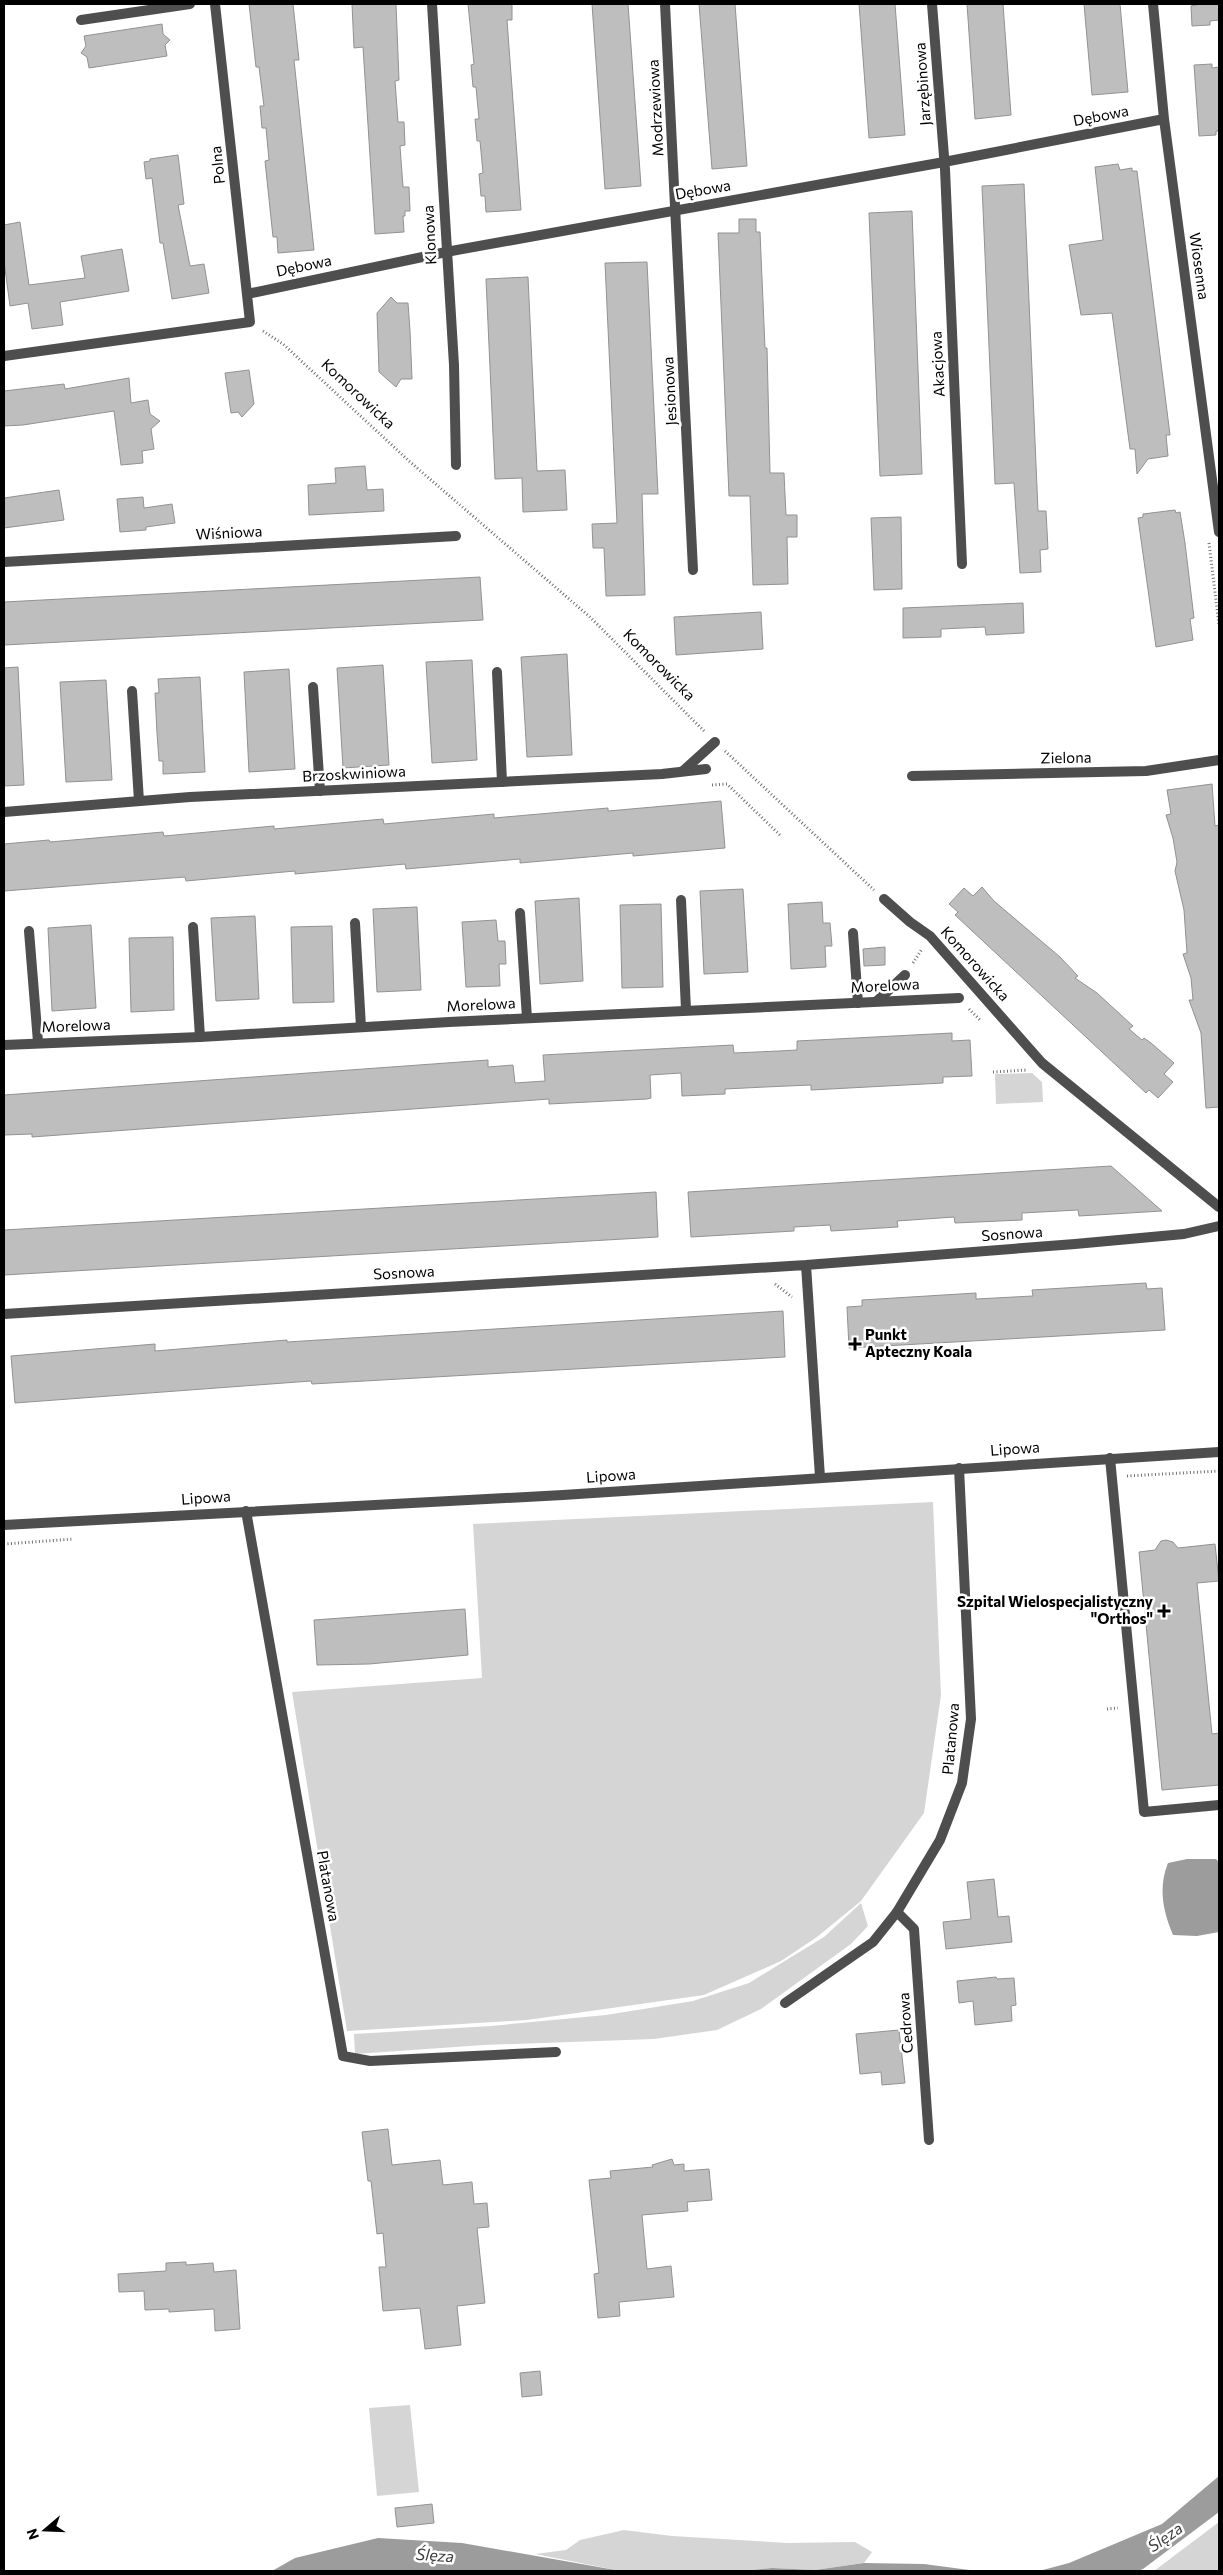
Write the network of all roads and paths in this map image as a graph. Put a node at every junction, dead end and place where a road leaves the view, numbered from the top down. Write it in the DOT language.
graph roads {
  1 [pos="190,4"];
  2 [pos="215,4"];
  3 [pos="432,4"];
  4 [pos="665,4"];
  5 [pos="932,4"];
  6 [pos="1153,4"];
  7 [pos="81,20"];
  8 [pos="1164,119"];
  9 [pos="944,162"];
  10 [pos="677,210"];
  11 [pos="446,252"];
  12 [pos="247,294"];
  13 [pos="250,322"];
  14 [pos="4,356"];
  15 [pos="456,465"];
  16 [pos="1219,532"];
  17 [pos="456,536"];
  18 [pos="4,562"];
  19 [pos="962,564"];
  20 [pos="693,570"];
  21 [pos="497,672"];
  22 [pos="314,687"];
  23 [pos="132,691"];
  24 [pos="714,742"];
  25 [pos="1219,760"];
  26 [pos="706,769"];
  27 [pos="683,772"];
  28 [pos="912,776"];
  29 [pos="502,782"];
  30 [pos="708,785"];
  31 [pos="320,791"];
  32 [pos="139,801"];
  33 [pos="4,812"];
  34 [pos="781,836"];
  35 [pos="884,899"];
  36 [pos="681,900"];
  37 [pos="520,913"];
  38 [pos="355,923"];
  39 [pos="193,927"];
  40 [pos="29,931"];
  41 [pos="853,933"];
  42 [pos="930,936"];
  43 [pos="905,975"];
  44 [pos="959,998"];
  45 [pos="877,1001"];
  46 [pos="858,1003"];
  47 [pos="967,1007"];
  48 [pos="686,1010"];
  49 [pos="527,1018"];
  50 [pos="362,1027"];
  51 [pos="988,1028"];
  52 [pos="200,1037"];
  53 [pos="38,1042"];
  54 [pos="4,1045"];
  55 [pos="1031,1068"];
  56 [pos="993,1072"];
  57 [pos="1219,1207"];
  58 [pos="1219,1226"];
  59 [pos="806,1265"];
  60 [pos="774,1282"];
  61 [pos="797,1303"];
  62 [pos="4,1314"];
  63 [pos="1219,1452"];
  64 [pos="1110,1458"];
  65 [pos="959,1468"];
  66 [pos="820,1477"];
  67 [pos="246,1511"];
  68 [pos="4,1526"];
  69 [pos="1219,1805"];
  70 [pos="897,1912"];
  71 [pos="785,2003"];
  72 [pos="556,2052"];
  73 [pos="929,2140"];
  1 -- 7 [label="street"];
  2 -- 12 [label="street, Polna"];
  3 -- 11 [label="street, Klonowa"];
  4 -- 10 [label="street, Modrzewiowa"];
  5 -- 9 [label="street, Jarzębinowa"];
  6 -- 8 [label="street, Wiosenna"];
  8 -- 9 [label="street, Dębowa"];
  8 -- 16 [label="street, Wiosenna"];
  9 -- 10 [label="street, Dębowa"];
  9 -- 19 [label="street, Akacjowa"];
  10 -- 11 [label="street, Dębowa"];
  10 -- 20 [label="street, Jesionowa"];
  11 -- 12 [label="street, Dębowa"];
  11 -- 15 [label="street, Klonowa"];
  12 -- 13 [label="street, Polna"];
  13 -- 14 [label="street"];
  13 -- 24 [label="path, Komorowicka"];
  17 -- 18 [label="street, Wiśniowa"];
  21 -- 29 [label="street"];
  22 -- 31 [label="street"];
  23 -- 32 [label="street"];
  24 -- 27 [label="street"];
  24 -- 35 [label="path, Komorowicka"];
  25 -- 28 [label="street, Zielona"];
  26 -- 27 [label="street, Brzoskwiniowa"];
  27 -- 29 [label="street, Brzoskwiniowa"];
  29 -- 31 [label="street, Brzoskwiniowa"];
  30 -- 34 [label="path"];
  31 -- 32 [label="street, Brzoskwiniowa"];
  32 -- 33 [label="street, Brzoskwiniowa"];
  35 -- 42 [label="street, Komorowicka"];
  36 -- 48 [label="street"];
  37 -- 49 [label="street"];
  38 -- 50 [label="street"];
  39 -- 52 [label="street"];
  40 -- 53 [label="street"];
  41 -- 46 [label="street"];
  42 -- 43 [label="path"];
  42 -- 57 [label="street, Komorowicka"];
  43 -- 45 [label="street"];
  44 -- 45 [label="street, Morelowa"];
  45 -- 46 [label="street, Morelowa"];
  46 -- 48 [label="street, Morelowa"];
  47 -- 51 [label="path"];
  48 -- 49 [label="street, Morelowa"];
  49 -- 50 [label="street, Morelowa"];
  50 -- 52 [label="street, Morelowa"];
  52 -- 53 [label="street, Morelowa"];
  53 -- 54 [label="street, Morelowa"];
  55 -- 56 [label="path"];
  58 -- 59 [label="street, Sosnowa"];
  59 -- 62 [label="street, Sosnowa"];
  59 -- 66 [label="street"];
  60 -- 61 [label="path"];
  63 -- 64 [label="street, Lipowa"];
  64 -- 65 [label="street, Lipowa"];
  64 -- 69 [label="street"];
  65 -- 66 [label="street, Lipowa"];
  65 -- 70 [label="street, Platanowa"];
  66 -- 67 [label="street, Lipowa"];
  67 -- 68 [label="street, Lipowa"];
  67 -- 72 [label="street, Platanowa"];
  70 -- 71 [label="street, Platanowa"];
  70 -- 73 [label="street, Cedrowa"];
}
